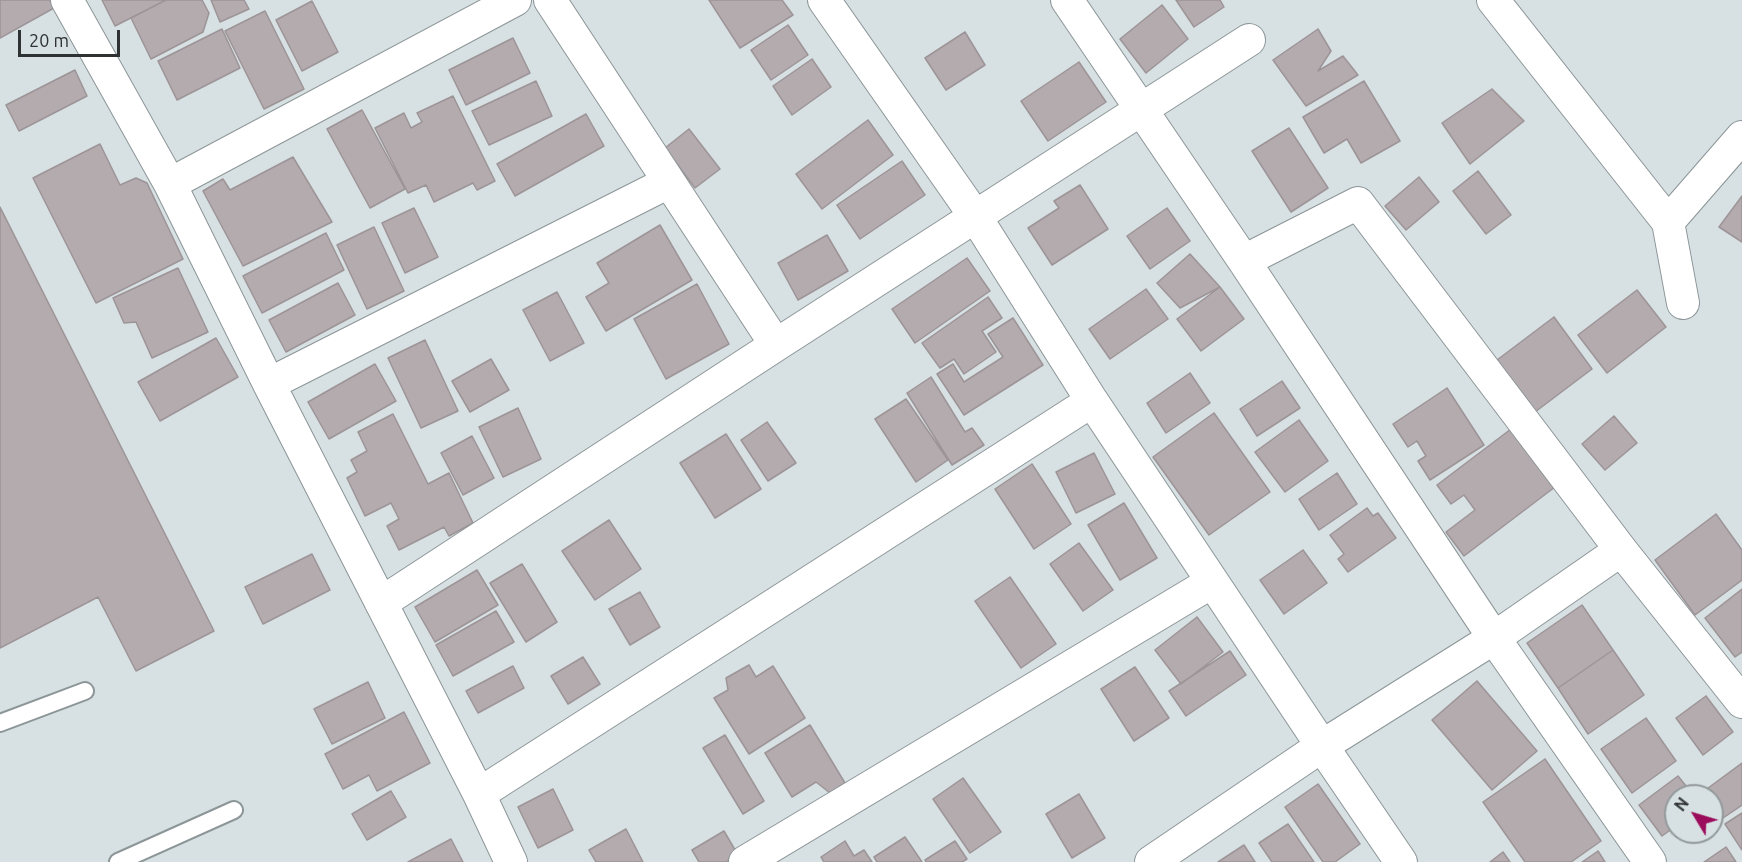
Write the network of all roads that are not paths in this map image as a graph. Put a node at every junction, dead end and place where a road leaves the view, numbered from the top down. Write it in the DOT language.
graph roads {
  1 [pos="67,0"];
  2 [pos="515,0"];
  3 [pos="550,0"];
  4 [pos="824,0"];
  5 [pos="1067,0"];
  6 [pos="1493,0"];
  7 [pos="1249,40"];
  8 [pos="1142,110"];
  9 [pos="1742,137"];
  10 [pos="669,182"];
  11 [pos="170,184"];
  12 [pos="975,216"];
  13 [pos="1668,222"];
  14 [pos="1244,261"];
  15 [pos="1683,303"];
  16 [pos="776,345"];
  17 [pos="269,384"];
  18 [pos="1092,401"];
  19 [pos="1621,550"];
  20 [pos="1212,582"];
  21 [pos="381,603"];
  22 [pos="1494,638"];
  23 [pos="86,691"];
  24 [pos="1742,702"];
  25 [pos="0,723"];
  26 [pos="1322,746"];
  27 [pos="479,794"];
  28 [pos="234,810"];
  29 [pos="118,862"];
  30 [pos="511,862"];
  31 [pos="745,862"];
  32 [pos="1152,862"];
  33 [pos="1401,862"];
  34 [pos="1650,862"];
  1 -- 11 [label="street"];
  2 -- 11 [label="street"];
  3 -- 10 [label="street"];
  4 -- 12 [label="street"];
  5 -- 8 [label="street"];
  6 -- 13 [label="street"];
  7 -- 8 [label="street"];
  8 -- 12 [label="street"];
  8 -- 14 [label="street"];
  9 -- 13 [label="street"];
  10 -- 16 [label="street"];
  10 -- 17 [label="street"];
  11 -- 17 [label="street"];
  12 -- 16 [label="street"];
  12 -- 18 [label="street"];
  13 -- 15 [label="street"];
  14 -- 19 [label="street"];
  14 -- 22 [label="street"];
  16 -- 21 [label="street"];
  17 -- 21 [label="street"];
  18 -- 20 [label="street"];
  18 -- 27 [label="street"];
  19 -- 22 [label="street"];
  19 -- 24 [label="street"];
  20 -- 26 [label="street"];
  20 -- 31 [label="street"];
  21 -- 27 [label="street"];
  22 -- 26 [label="street"];
  22 -- 34 [label="street"];
  23 -- 25 [label="lane"];
  26 -- 32 [label="street"];
  26 -- 33 [label="street"];
  27 -- 30 [label="street"];
  28 -- 29 [label="lane"];
}
